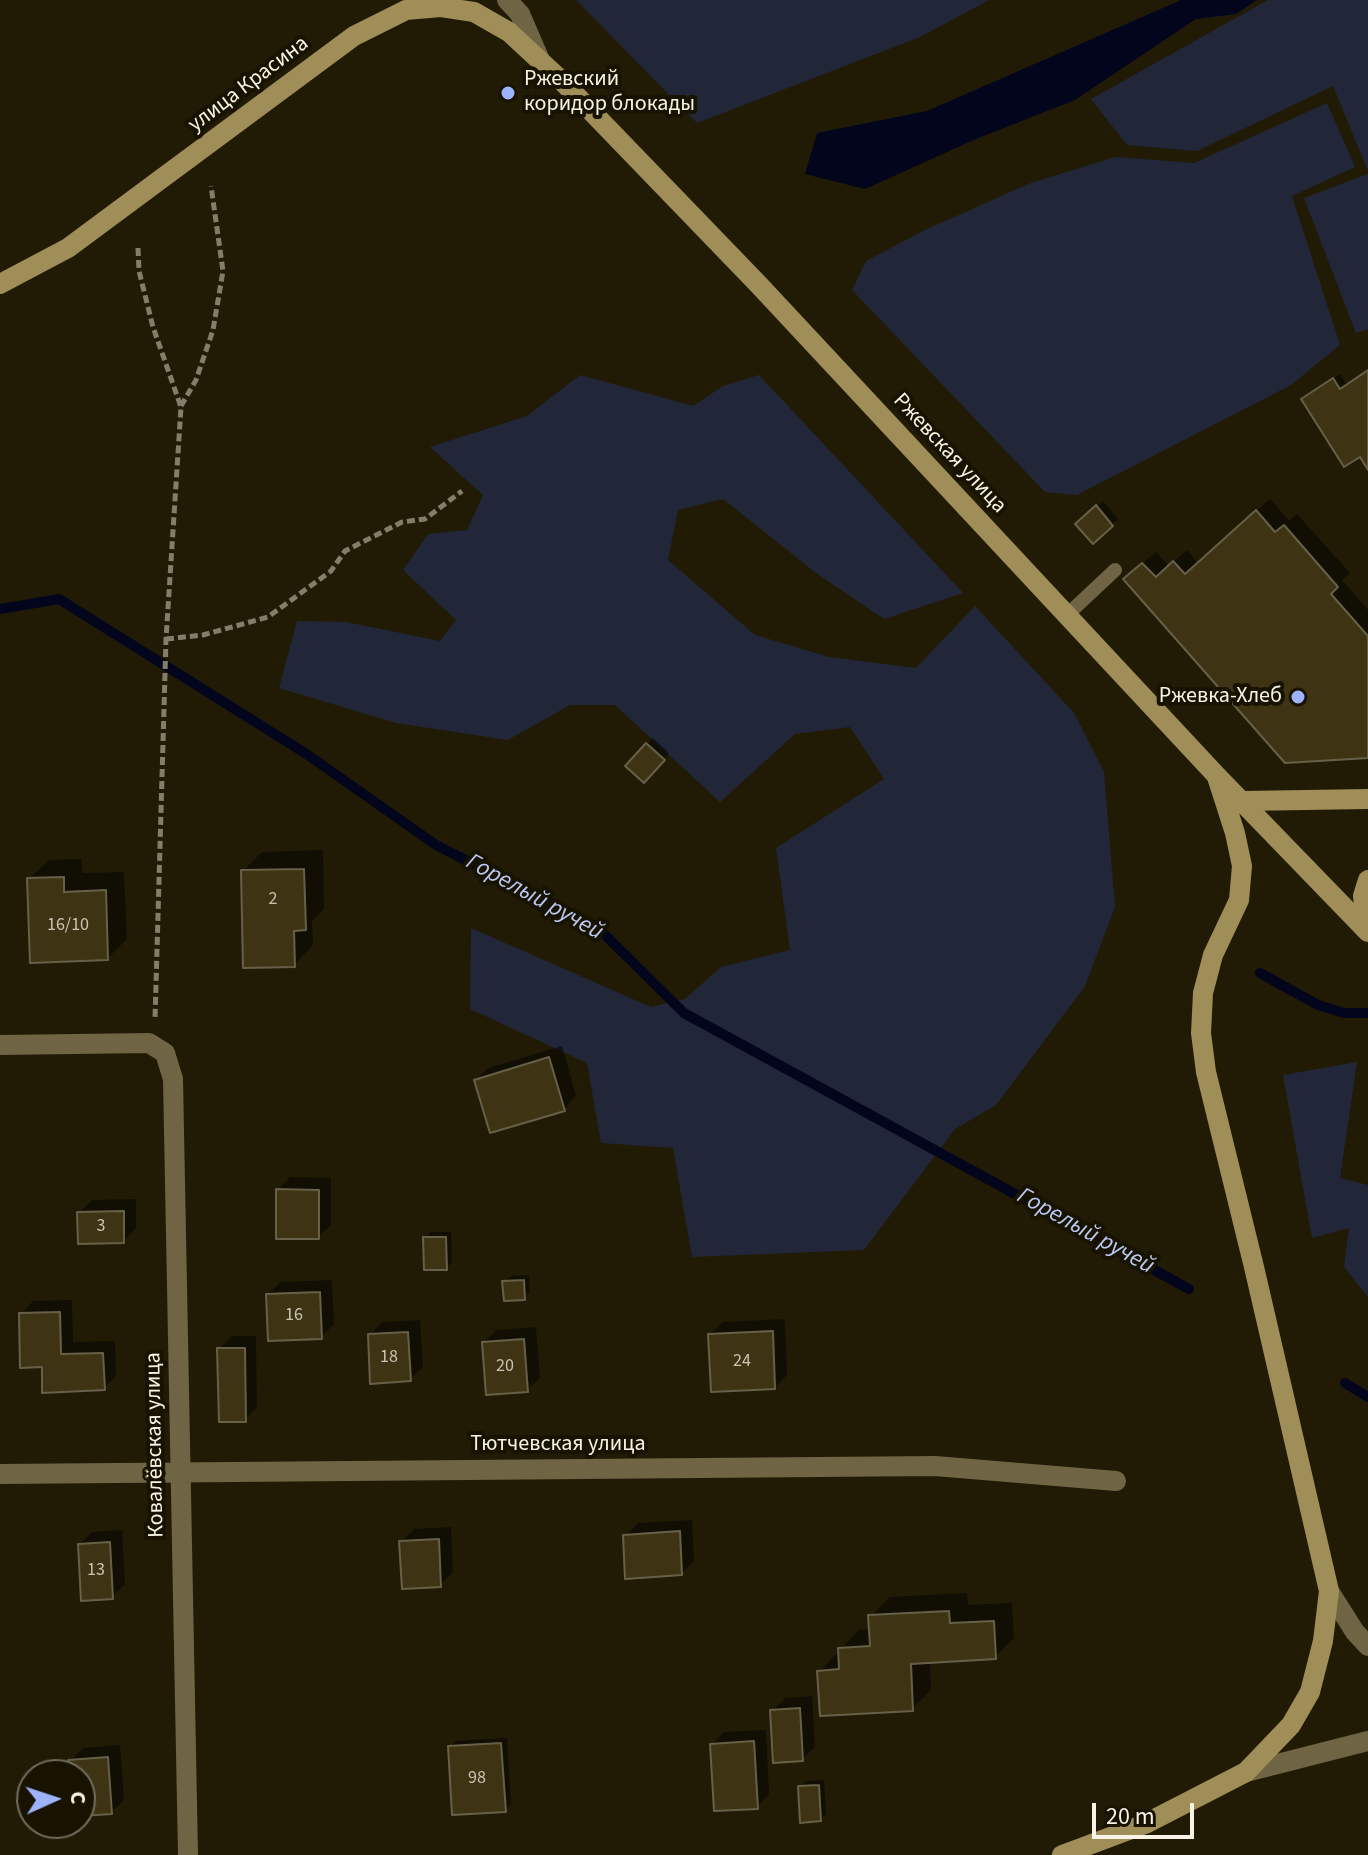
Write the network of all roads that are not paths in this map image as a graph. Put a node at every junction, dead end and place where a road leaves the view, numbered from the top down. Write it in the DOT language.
graph roads {
  1 [pos="507,0"];
  2 [pos="406,5"];
  3 [pos="539,58"];
  4 [pos="0,284"];
  5 [pos="1115,570"];
  6 [pos="1067,615"];
  7 [pos="1216,775"];
  8 [pos="1368,799"];
  9 [pos="1243,801"];
  10 [pos="1368,880"];
  11 [pos="1367,931"];
  12 [pos="0,1045"];
  13 [pos="180,1471"];
  14 [pos="0,1474"];
  15 [pos="1116,1481"];
  16 [pos="1329,1591"];
  17 [pos="1368,1646"];
  18 [pos="1368,1741"];
  19 [pos="1246,1772"];
  20 [pos="188,1855"];
  21 [pos="1062,1855"];
  1 -- 3 [label="street, Ржевская улица"];
  2 -- 3 [label="main road, улица Красина"];
  2 -- 4 [label="main road, улица Красина"];
  3 -- 6 [label="main road, Ржевская улица"];
  5 -- 6 [label="lane"];
  6 -- 7 [label="main road, Ржевская улица"];
  7 -- 9 [label="main road, Ржевская улица"];
  7 -- 16 [label="main road"];
  8 -- 9 [label="main road"];
  9 -- 11 [label="main road, Ржевская улица"];
  10 -- 11 [label="main road"];
  12 -- 13 [label="street, Ковалёвская улица"];
  13 -- 14 [label="street, Тютчевская улица"];
  13 -- 15 [label="street, Тютчевская улица"];
  13 -- 20 [label="street, Ковалёвская улица"];
  16 -- 17 [label="street"];
  16 -- 19 [label="main road"];
  18 -- 19 [label="street"];
  19 -- 21 [label="main road"];
}
